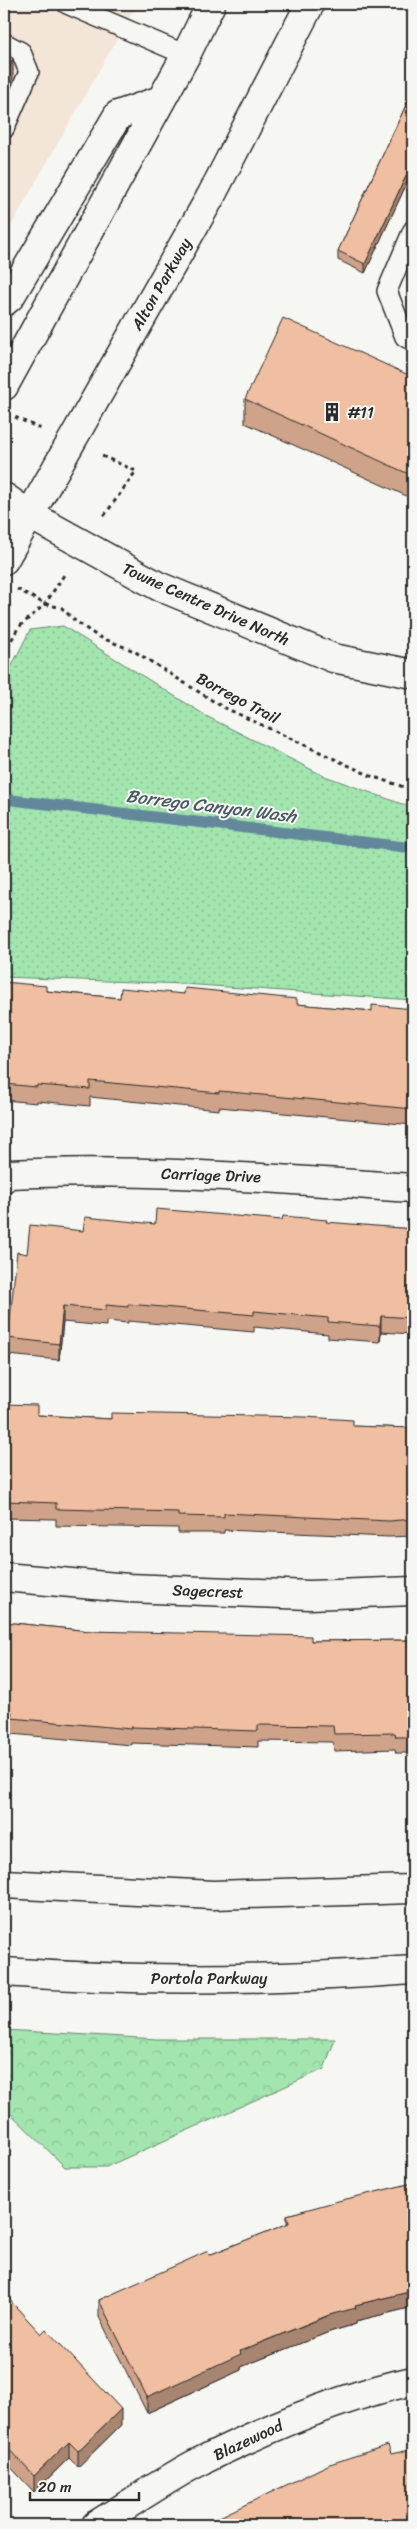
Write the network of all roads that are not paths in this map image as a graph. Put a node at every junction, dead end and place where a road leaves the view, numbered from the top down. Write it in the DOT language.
graph roads {
  1 [pos="67,4"];
  2 [pos="211,4"];
  3 [pos="310,4"];
  4 [pos="4,43"];
  5 [pos="186,55"];
  6 [pos="161,100"];
  7 [pos="4,129"];
  8 [pos="413,230"];
  9 [pos="4,302"];
  10 [pos="413,341"];
  11 [pos="4,386"];
  12 [pos="4,497"];
  13 [pos="30,515"];
  14 [pos="4,560"];
  15 [pos="413,674"];
  16 [pos="6,1176"];
  17 [pos="413,1188"];
  18 [pos="4,1577"];
  19 [pos="413,1591"];
  20 [pos="4,1884"];
  21 [pos="413,1889"];
  22 [pos="413,1970"];
  23 [pos="4,1972"];
  24 [pos="413,2381"];
  25 [pos="96,2525"];
  1 -- 5 [label="lane"];
  2 -- 5 [label="main road"];
  3 -- 13 [label="main road, Alton Parkway"];
  4 -- 7 [label="lane"];
  5 -- 6 [label="main road"];
  6 -- 9 [label="main road"];
  6 -- 11 [label="main road"];
  8 -- 10 [label="lane"];
  12 -- 13 [label="main road, Towne Centre Drive North"];
  13 -- 14 [label="main road, Alton Parkway"];
  13 -- 15 [label="main road, Towne Centre Drive North"];
  16 -- 17 [label="main road, Carriage Drive"];
  18 -- 19 [label="main road, Sagecrest"];
  20 -- 21 [label="main road"];
  22 -- 23 [label="main road, Portola Parkway"];
  24 -- 25 [label="main road, Blazewood"];
}
